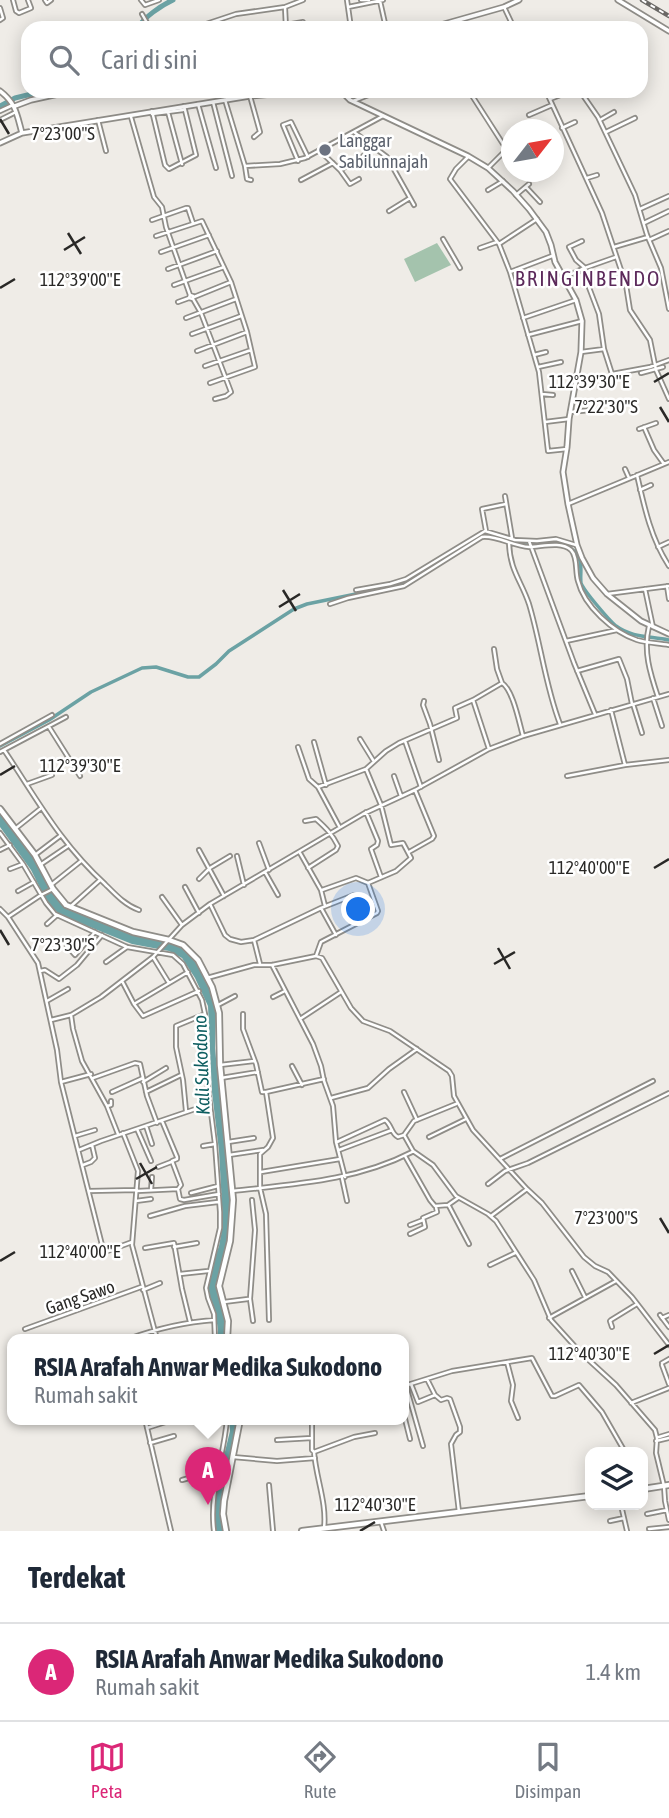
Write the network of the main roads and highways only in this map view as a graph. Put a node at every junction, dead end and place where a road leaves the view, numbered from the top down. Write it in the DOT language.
graph roads {
  1 [pos="0,810"];
  2 [pos="227,1334"];
  3 [pos="239,1425"];
  4 [pos="667,1486"];
  5 [pos="648,1488"];
  6 [pos="585,1497"];
  7 [pos="382,1526"];
  8 [pos="226,1531"];
  9 [pos="302,1531"];
  1 -- 2 [label="main road"];
  3 -- 8 [label="main road"];
  4 -- 5 [label="main road"];
  6 -- 7 [label="main road"];
  7 -- 9 [label="main road"];
}
